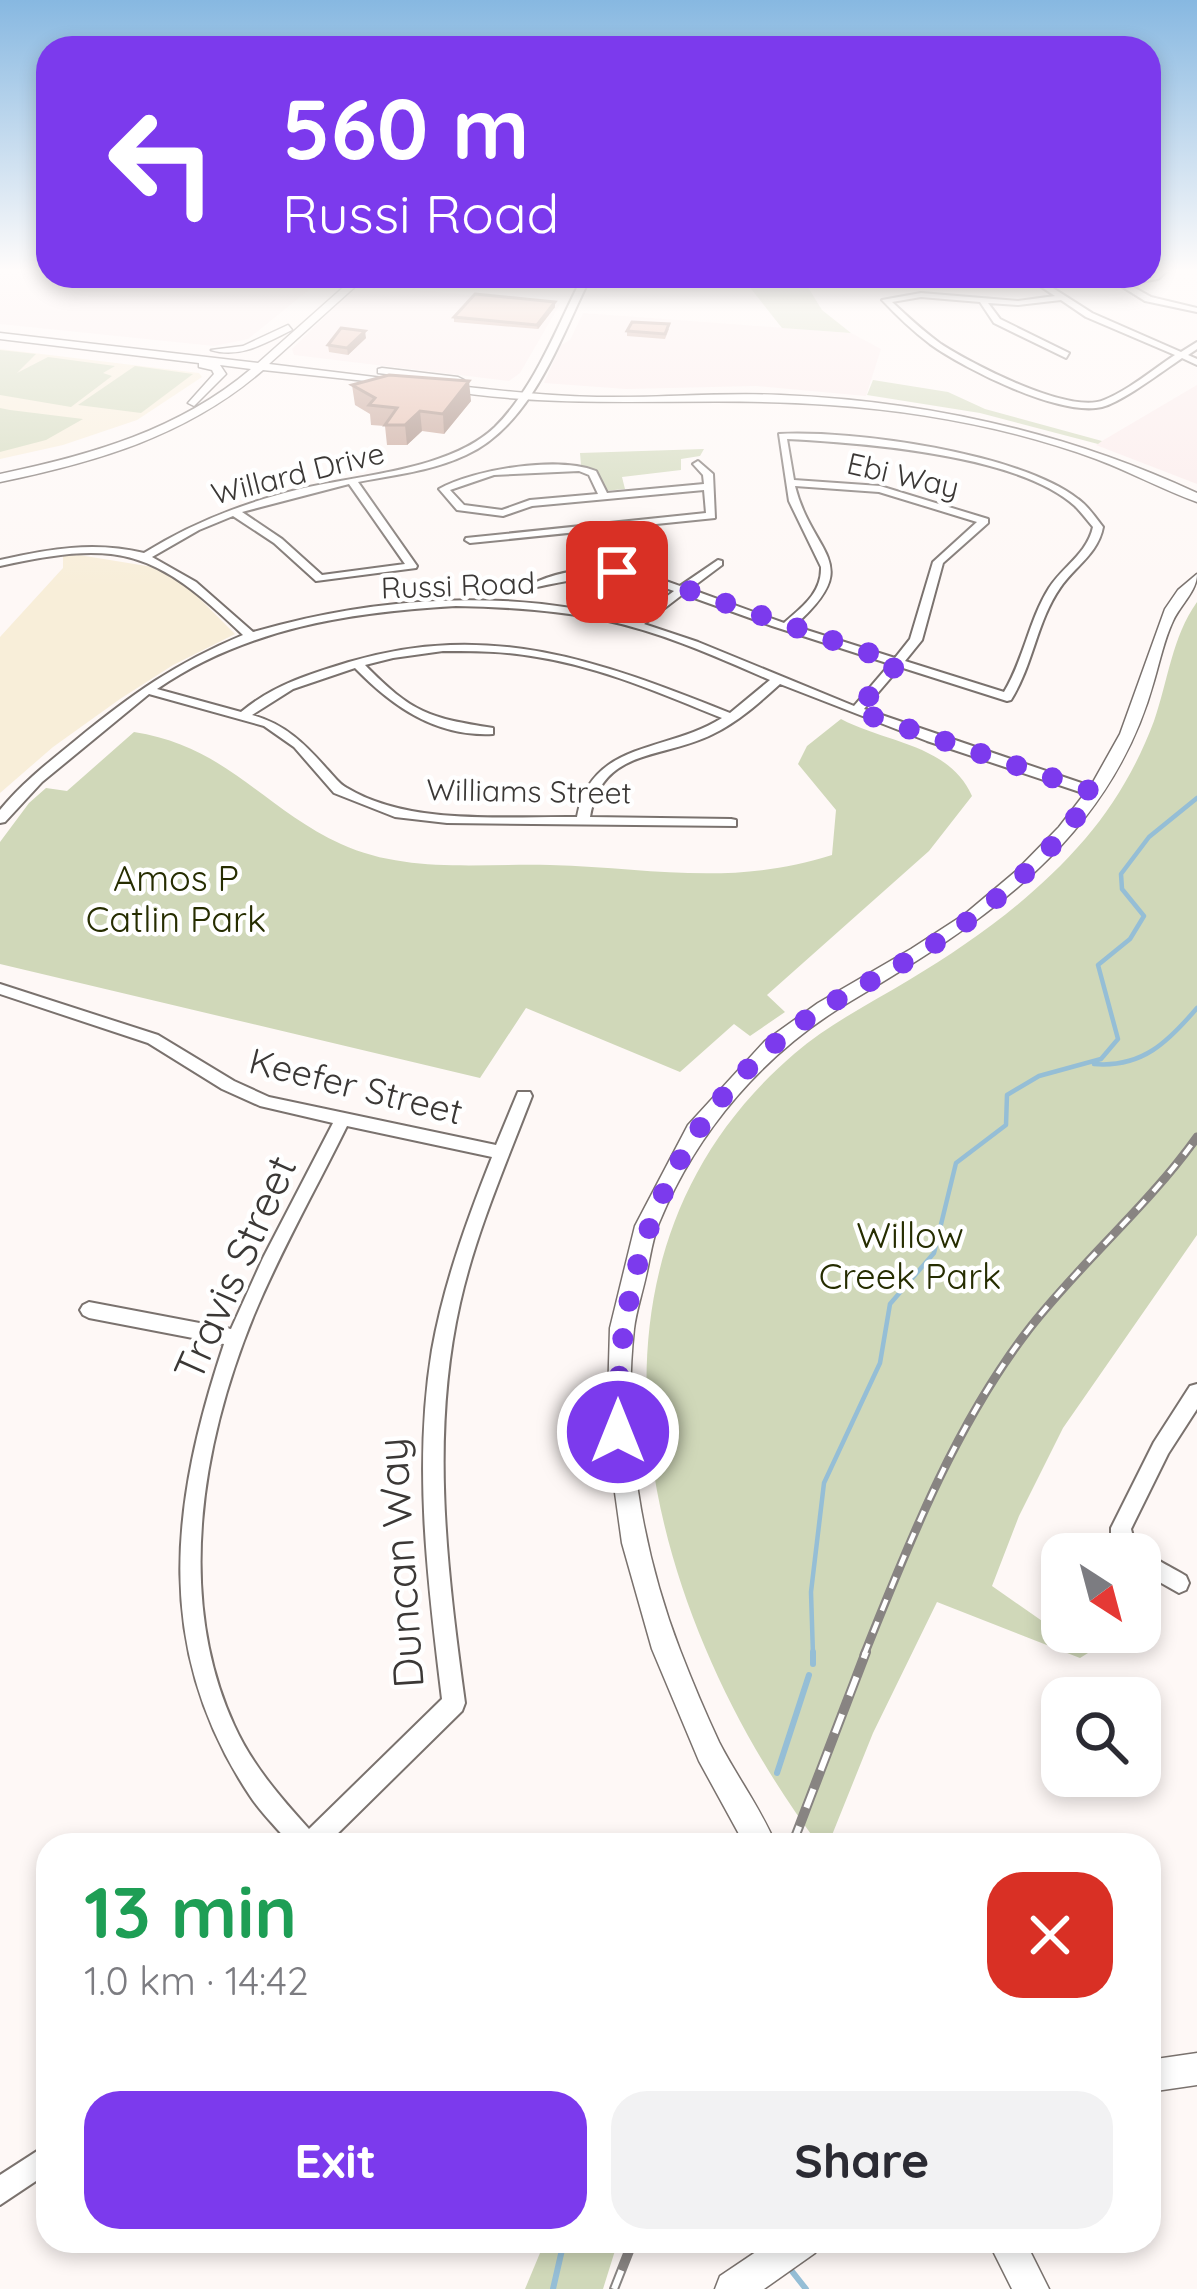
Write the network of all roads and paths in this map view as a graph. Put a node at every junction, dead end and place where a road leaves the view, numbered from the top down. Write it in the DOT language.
graph roads {
  1 [pos="216,375"];
  2 [pos="238,375"];
  3 [pos="246,375"];
  4 [pos="282,375"];
  5 [pos="344,375"];
  6 [pos="400,375"];
  7 [pos="534,375"];
  8 [pos="996,375"];
  9 [pos="1150,375"];
  10 [pos="418,376"];
  11 [pos="355,378"];
  12 [pos="692,391"];
  13 [pos="525,392"];
  14 [pos="223,397"];
  15 [pos="630,400"];
  16 [pos="190,405"];
  17 [pos="130,443"];
  18 [pos="443,460"];
  19 [pos="698,464"];
  20 [pos="0,473"];
  21 [pos="473,478"];
  22 [pos="352,481"];
  23 [pos="790,483"];
  24 [pos="709,487"];
  25 [pos="1197,493"];
  26 [pos="603,495"];
  27 [pos="233,511"];
  28 [pos="503,513"];
  29 [pos="518,537"];
  30 [pos="470,540"];
  31 [pos="147,556"];
  32 [pos="0,563"];
  33 [pos="718,563"];
  34 [pos="1197,578"];
  35 [pos="537,584"];
  36 [pos="683,589"];
  37 [pos="635,625"];
  38 [pos="786,627"];
  39 [pos="251,636"];
  40 [pos="356,663"];
  41 [pos="898,663"];
  42 [pos="778,680"];
  43 [pos="147,690"];
  44 [pos="856,711"];
  45 [pos="246,714"];
  46 [pos="732,718"];
  47 [pos="489,731"];
  48 [pos="1094,792"];
  49 [pos="0,818"];
  50 [pos="583,821"];
  51 [pos="731,823"];
  52 [pos="3,995"];
  53 [pos="524,1096"];
  54 [pos="342,1120"];
  55 [pos="502,1153"];
  56 [pos="89,1310"];
  57 [pos="236,1338"];
  58 [pos="1196,1396"];
  59 [pos="1120,1533"];
  60 [pos="1161,1572"];
  61 [pos="1179,1583"];
  62 [pos="297,1833"];
  63 [pos="320,1833"];
  64 [pos="753,1833"];
  65 [pos="1197,2069"];
  66 [pos="1161,2074"];
  67 [pos="36,2166"];
  68 [pos="0,2191"];
  69 [pos="786,2253"];
  70 [pos="1012,2253"];
  71 [pos="739,2285"];
  72 [pos="1031,2289"];
  1 -- 16 [label="main road"];
  2 -- 16 [label="main road"];
  3 -- 14 [label="main road"];
  4 -- 14 [label="main road"];
  5 -- 11 [label="main road"];
  6 -- 10 [label="main road"];
  7 -- 13 [label="street, Willard Drive"];
  8 -- 9 [label="street"];
  10 -- 11 [label="main road"];
  10 -- 13 [label="main road"];
  11 -- 13 [label="main road"];
  12 -- 13 [label="main road"];
  12 -- 15 [label="main road"];
  12 -- 25 [label="main road"];
  13 -- 15 [label="main road"];
  13 -- 18 [label="street, Willard Drive"];
  14 -- 17 [label="main road"];
  15 -- 25 [label="main road"];
  16 -- 17 [label="main road"];
  16 -- 20 [label="main road"];
  17 -- 20 [label="main road"];
  18 -- 21 [label="street"];
  18 -- 22 [label="street, Willard Drive"];
  19 -- 24 [label="street"];
  21 -- 26 [label="street"];
  21 -- 28 [label="street"];
  22 -- 27 [label="street, Willard Drive"];
  22 -- 27 [label="street"];
  23 -- 38 [label="street"];
  23 -- 41 [label="street, Ebi Way"];
  23 -- 41 [label="street"];
  24 -- 26 [label="street"];
  24 -- 29 [label="street"];
  26 -- 28 [label="street"];
  27 -- 31 [label="street, Willard Drive"];
  28 -- 29 [label="street"];
  29 -- 30 [label="street"];
  31 -- 32 [label="street"];
  31 -- 39 [label="street"];
  33 -- 36 [label="street"];
  34 -- 48 [label="main road"];
  35 -- 36 [label="street"];
  36 -- 37 [label="street"];
  36 -- 38 [label="street"];
  37 -- 39 [label="street, Russi Road"];
  37 -- 42 [label="street, Russi Road"];
  38 -- 41 [label="street"];
  39 -- 43 [label="street, Russi Road"];
  40 -- 45 [label="street"];
  40 -- 46 [label="street"];
  40 -- 47 [label="street"];
  41 -- 44 [label="street, Ebi Way"];
  42 -- 44 [label="street, Russi Road"];
  42 -- 46 [label="street"];
  43 -- 45 [label="street, Williams Street"];
  43 -- 49 [label="street, Russi Road"];
  44 -- 48 [label="street, Russi Road"];
  45 -- 50 [label="street, Williams Street"];
  46 -- 50 [label="street"];
  48 -- 64 [label="main road"];
  50 -- 51 [label="street, Williams Street"];
  52 -- 54 [label="street, Keefer Street"];
  53 -- 55 [label="street"];
  54 -- 55 [label="street, Keefer Street"];
  54 -- 57 [label="street, Travis Street"];
  55 -- 63 [label="street, Duncan Way"];
  56 -- 57 [label="street"];
  57 -- 62 [label="street, Travis Street"];
  58 -- 59 [label="street"];
  60 -- 61 [label="street"];
  65 -- 66 [label="main road"];
  67 -- 68 [label="street"];
  69 -- 71 [label="main road"];
  70 -- 72 [label="main road"];
}
